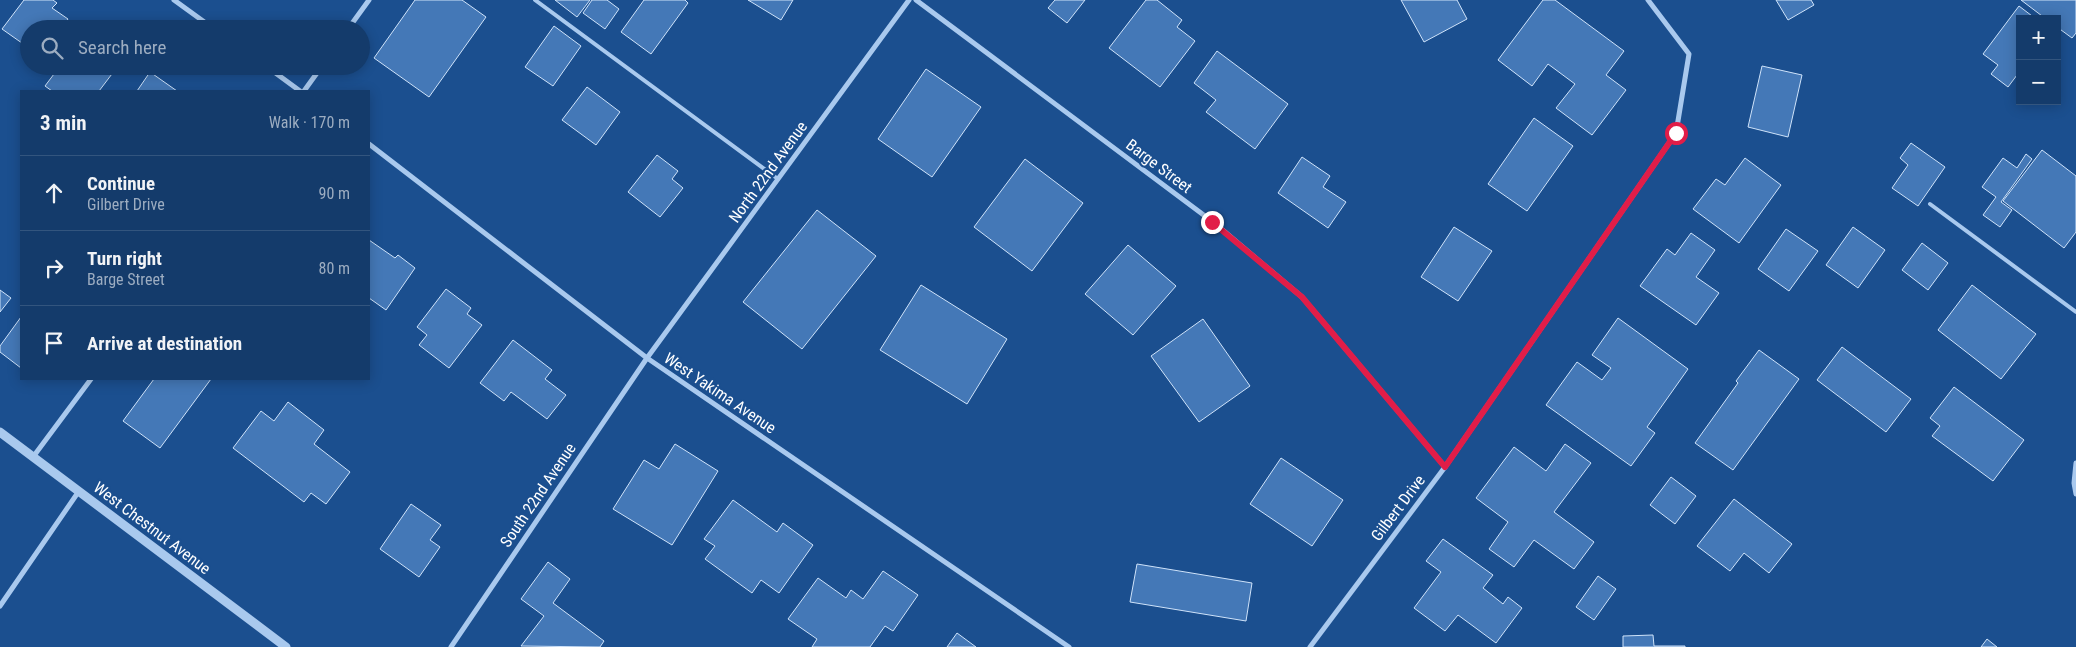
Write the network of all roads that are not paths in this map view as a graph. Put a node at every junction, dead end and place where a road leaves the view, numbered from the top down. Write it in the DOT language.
graph roads {
  1 [pos="174,0"];
  2 [pos="369,0"];
  3 [pos="535,0"];
  4 [pos="909,0"];
  5 [pos="916,0"];
  6 [pos="1648,0"];
  7 [pos="202,20"];
  8 [pos="355,20"];
  9 [pos="278,75"];
  10 [pos="316,75"];
  11 [pos="299,90"];
  12 [pos="305,90"];
  13 [pos="370,145"];
  14 [pos="778,179"];
  15 [pos="1930,204"];
  16 [pos="2076,312"];
  17 [pos="647,358"];
  18 [pos="90,380"];
  19 [pos="0,432"];
  20 [pos="33,457"];
  21 [pos="2076,463"];
  22 [pos="1445,467"];
  23 [pos="79,491"];
  24 [pos="2076,494"];
  25 [pos="0,606"];
  26 [pos="286,647"];
  27 [pos="451,647"];
  28 [pos="1069,647"];
  29 [pos="1310,647"];
  1 -- 7 [label="street"];
  2 -- 8 [label="street"];
  3 -- 14 [label="lane"];
  4 -- 14 [label="street, North 22nd Avenue"];
  5 -- 22 [label="street, Barge Street"];
  6 -- 22 [label="street, Gilbert Drive"];
  9 -- 11 [label="street"];
  10 -- 12 [label="street"];
  13 -- 17 [label="street, West Yakima Avenue"];
  14 -- 17 [label="street, North 22nd Avenue"];
  15 -- 16 [label="lane"];
  17 -- 27 [label="street, South 22nd Avenue"];
  17 -- 28 [label="street, West Yakima Avenue"];
  18 -- 20 [label="street"];
  19 -- 20 [label="street, West Chestnut Avenue"];
  20 -- 23 [label="street, West Chestnut Avenue"];
  21 -- 24 [label="street"];
  22 -- 29 [label="street, Gilbert Drive"];
  23 -- 25 [label="street"];
  23 -- 26 [label="street, West Chestnut Avenue"];
}
